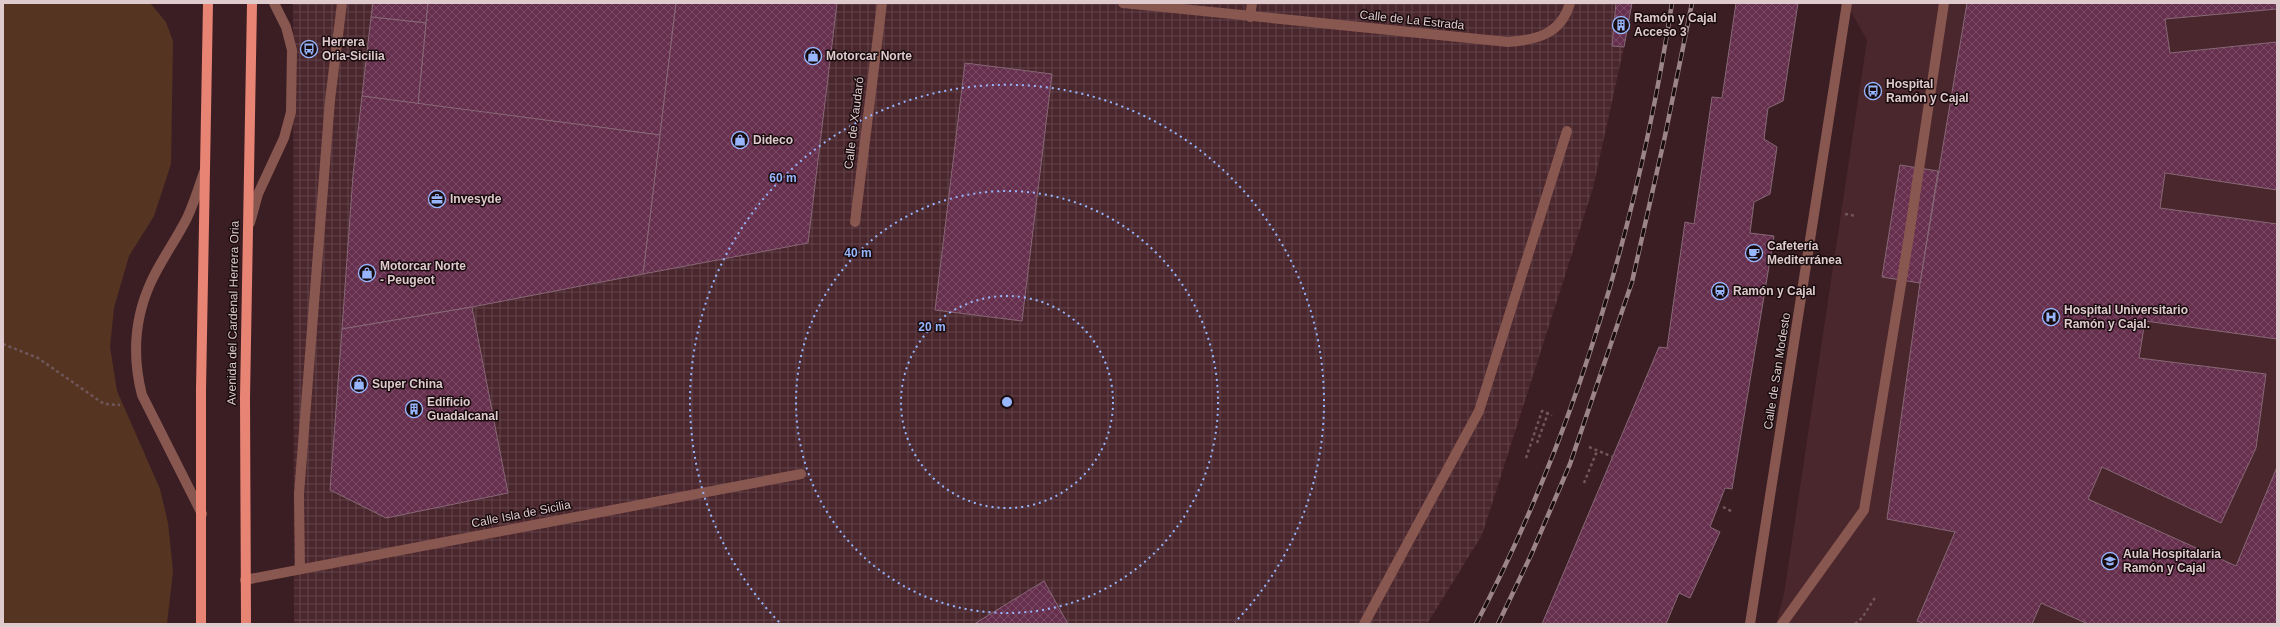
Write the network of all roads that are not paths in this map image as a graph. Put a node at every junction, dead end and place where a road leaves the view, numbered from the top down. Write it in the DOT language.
graph roads {
  1 [pos="207,3"];
  2 [pos="252,3"];
  3 [pos="274,3"];
  4 [pos="342,3"];
  5 [pos="882,3"];
  6 [pos="1123,3"];
  7 [pos="1252,3"];
  8 [pos="1570,3"];
  9 [pos="1847,3"];
  10 [pos="1944,3"];
  11 [pos="1250,18"];
  12 [pos="1567,131"];
  13 [pos="204,172"];
  14 [pos="855,222"];
  15 [pos="247,232"];
  16 [pos="801,474"];
  17 [pos="202,515"];
  18 [pos="300,569"];
  19 [pos="246,580"];
  20 [pos="201,624"];
  21 [pos="246,624"];
  22 [pos="1364,624"];
  23 [pos="1750,624"];
  24 [pos="1782,624"];
  1 -- 13 [label="main road"];
  2 -- 15 [label="main road, Avenida del Cardenal Herrera Oria"];
  3 -- 15 [label="street"];
  4 -- 18 [label="street"];
  5 -- 14 [label="street, Calle de Xaudaró"];
  6 -- 11 [label="street, Calle de La Estrada"];
  7 -- 11 [label="street"];
  8 -- 11 [label="street, Calle de La Estrada"];
  9 -- 23 [label="street, Calle de San Modesto"];
  10 -- 24 [label="street"];
  12 -- 22 [label="street"];
  13 -- 17 [label="main road"];
  13 -- 17 [label="street"];
  15 -- 19 [label="main road, Avenida del Cardenal Herrera Oria"];
  16 -- 18 [label="street, Calle Isla de Sicilia"];
  17 -- 20 [label="main road"];
  18 -- 19 [label="street, Calle Isla de Sicilia"];
  19 -- 21 [label="main road, Avenida del Cardenal Herrera Oria"];
}
